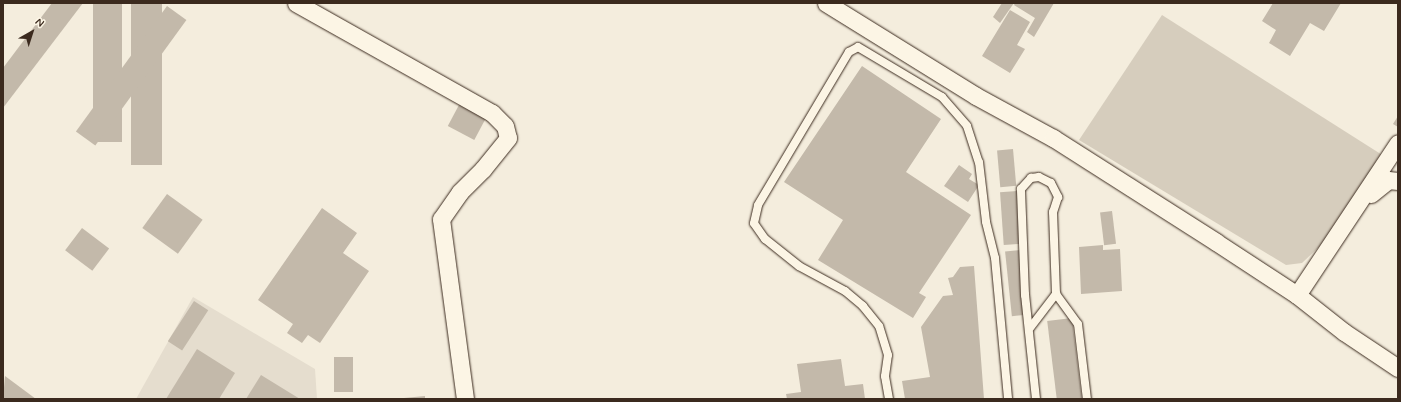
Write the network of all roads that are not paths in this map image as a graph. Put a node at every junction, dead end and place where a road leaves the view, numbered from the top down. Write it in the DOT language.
graph roads {
  1 [pos="296,3"];
  2 [pos="826,3"];
  3 [pos="1398,143"];
  4 [pos="1398,181"];
  5 [pos="1358,204"];
  6 [pos="1056,294"];
  7 [pos="1297,295"];
  8 [pos="1030,328"];
  9 [pos="1398,368"];
  10 [pos="464,399"];
  11 [pos="889,399"];
  12 [pos="1008,399"];
  13 [pos="1036,399"];
  14 [pos="1086,399"];
  1 -- 10 [label="street"];
  2 -- 7 [label="street"];
  3 -- 5 [label="street"];
  4 -- 5 [label="street"];
  5 -- 7 [label="street"];
  6 -- 8 [label="lane"];
  6 -- 8 [label="lane"];
  6 -- 14 [label="lane"];
  7 -- 9 [label="street"];
  8 -- 13 [label="lane"];
  11 -- 12 [label="lane"];
}
